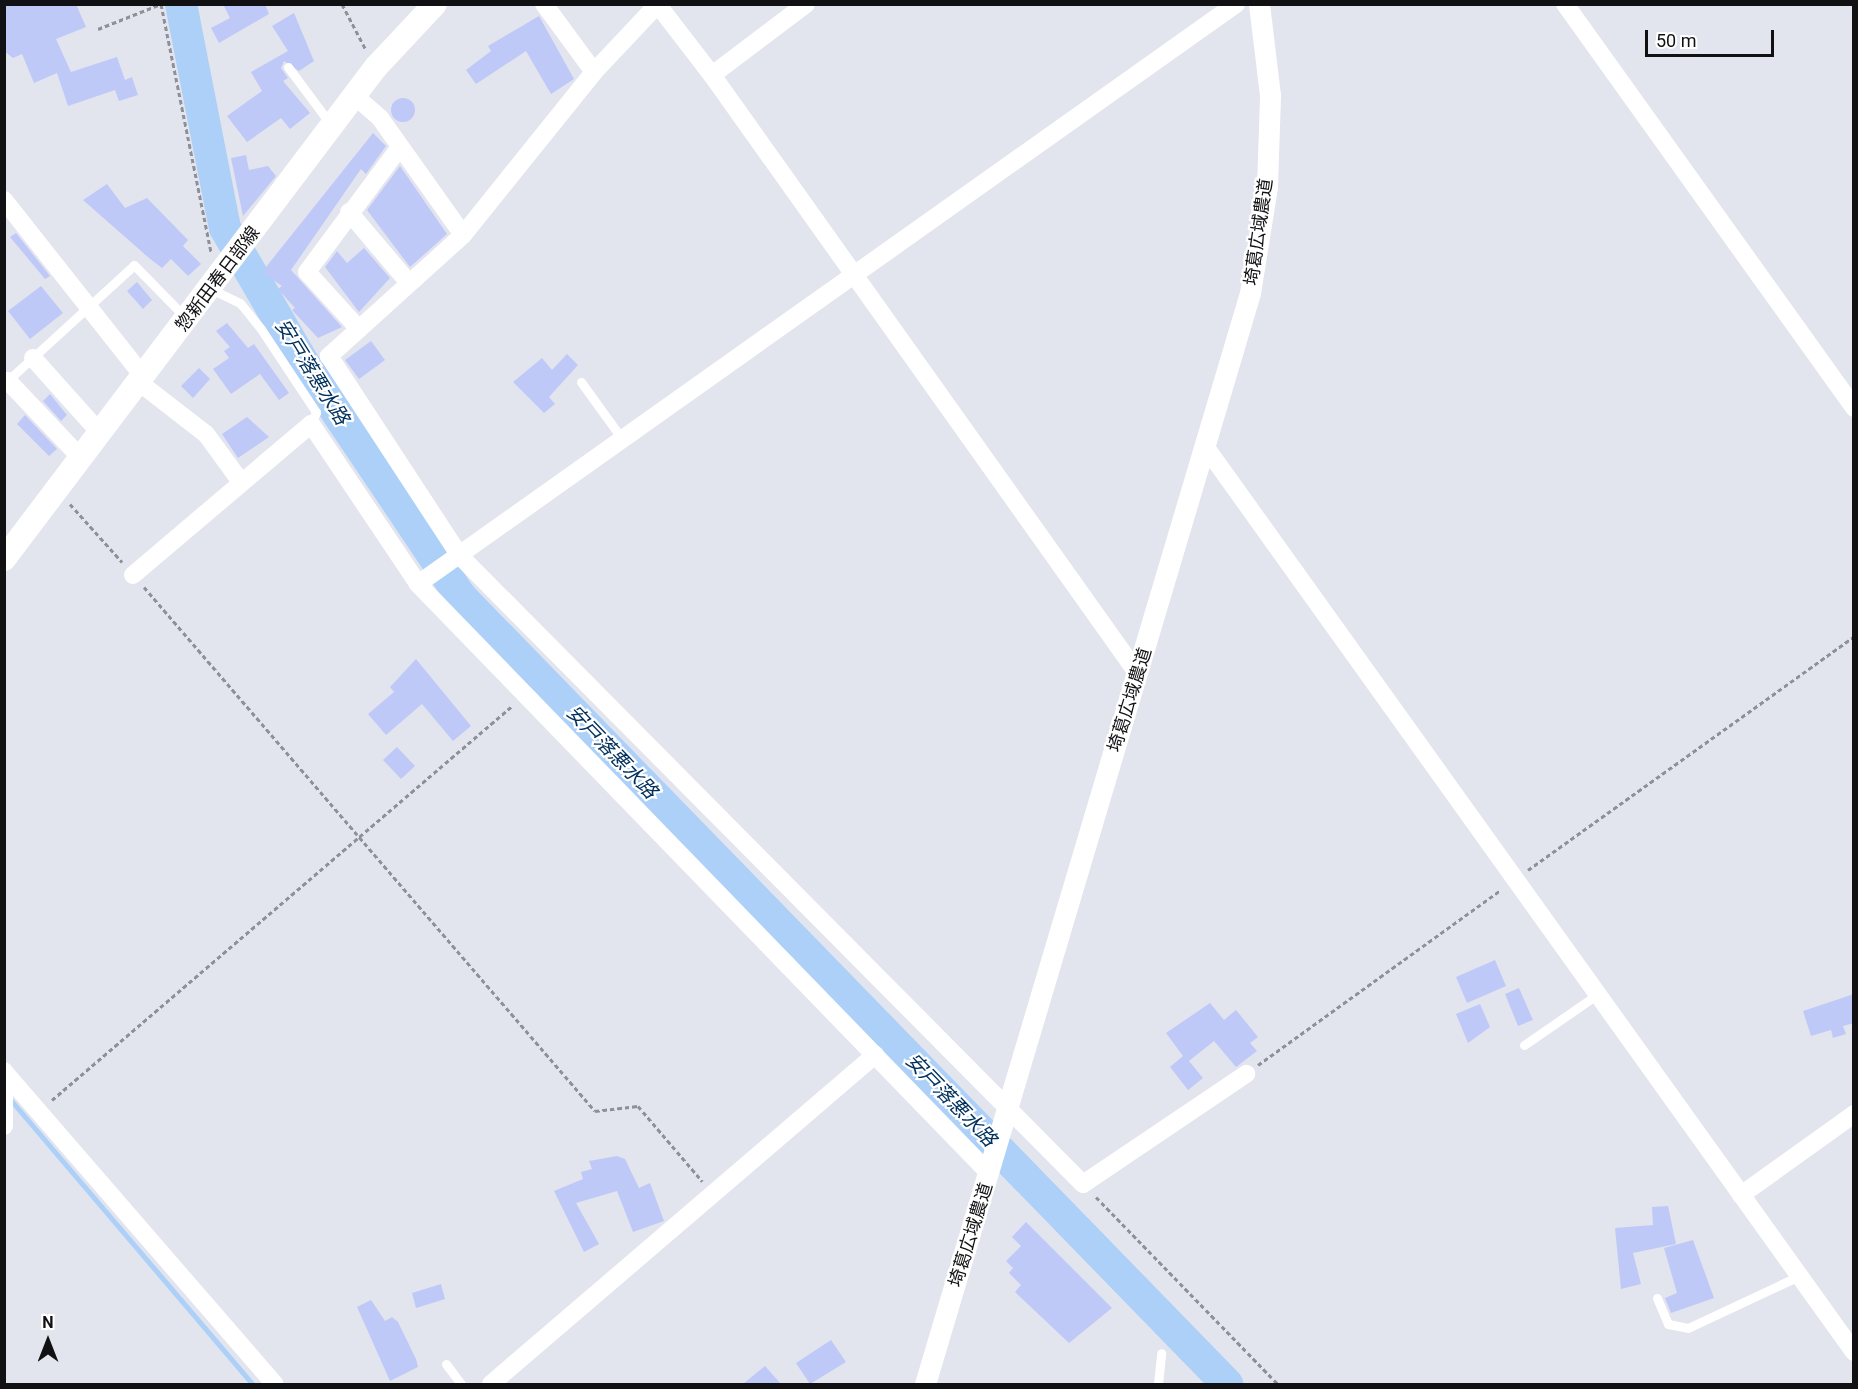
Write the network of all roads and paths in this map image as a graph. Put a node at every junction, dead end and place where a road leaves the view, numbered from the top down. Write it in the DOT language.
graph roads {
  1 [pos="161,4"];
  2 [pos="342,4"];
  3 [pos="435,4"];
  4 [pos="544,4"];
  5 [pos="658,4"];
  6 [pos="806,4"];
  7 [pos="1236,4"];
  8 [pos="1259,4"];
  9 [pos="1565,4"];
  10 [pos="98,29"];
  11 [pos="288,67"];
  12 [pos="376,67"];
  13 [pos="594,72"];
  14 [pos="712,75"];
  15 [pos="356,97"];
  16 [pos="332,127"];
  17 [pos="400,147"];
  18 [pos="4,200"];
  19 [pos="349,212"];
  20 [pos="463,235"];
  21 [pos="853,277"];
  22 [pos="409,283"];
  23 [pos="214,285"];
  24 [pos="89,307"];
  25 [pos="188,320"];
  26 [pos="359,328"];
  27 [pos="33,358"];
  28 [pos="142,380"];
  29 [pos="6,382"];
  30 [pos="581,382"];
  31 [pos="1854,408"];
  32 [pos="311,424"];
  33 [pos="101,434"];
  34 [pos="623,440"];
  35 [pos="1207,449"];
  36 [pos="82,459"];
  37 [pos="241,482"];
  38 [pos="59,490"];
  39 [pos="459,555"];
  40 [pos="5,556"];
  41 [pos="133,575"];
  42 [pos="418,584"];
  43 [pos="1854,637"];
  44 [pos="1138,674"];
  45 [pos="524,695"];
  46 [pos="359,838"];
  47 [pos="1516,879"];
  48 [pos="1598,994"];
  49 [pos="1524,1045"];
  50 [pos="875,1055"];
  51 [pos="5,1072"];
  52 [pos="1246,1074"];
  53 [pos="40,1110"];
  54 [pos="1854,1114"];
  55 [pos="1006,1118"];
  56 [pos="4,1126"];
  57 [pos="991,1169"];
  58 [pos="1083,1184"];
  59 [pos="712,1194"];
  60 [pos="1741,1195"];
  61 [pos="1799,1276"];
  62 [pos="1657,1298"];
  63 [pos="1854,1352"];
  64 [pos="1161,1353"];
  65 [pos="446,1364"];
  66 [pos="275,1384"];
  67 [pos="461,1384"];
  68 [pos="491,1384"];
  69 [pos="925,1384"];
  70 [pos="1158,1384"];
  71 [pos="1278,1384"];
  1 -- 10 [label="path"];
  1 -- 23 [label="path"];
  2 -- 12 [label="path"];
  3 -- 12 [label="main road, 惣新田春日部線"];
  4 -- 13 [label="street"];
  5 -- 13 [label="street"];
  5 -- 14 [label="street"];
  6 -- 14 [label="street"];
  7 -- 21 [label="street"];
  8 -- 35 [label="street, 埼葛広域農道"];
  9 -- 31 [label="street"];
  11 -- 16 [label="lane"];
  12 -- 15 [label="main road, 惣新田春日部線"];
  13 -- 20 [label="street"];
  14 -- 21 [label="street"];
  15 -- 16 [label="main road, 惣新田春日部線"];
  15 -- 17 [label="street"];
  16 -- 23 [label="main road, 惣新田春日部線"];
  17 -- 19 [label="street"];
  17 -- 20 [label="street"];
  18 -- 24 [label="street"];
  19 -- 22 [label="street"];
  19 -- 26 [label="street"];
  20 -- 22 [label="street"];
  21 -- 34 [label="street"];
  21 -- 44 [label="street"];
  22 -- 26 [label="street"];
  23 -- 25 [label="main road, 惣新田春日部線"];
  23 -- 32 [label="lane"];
  24 -- 25 [label="lane"];
  24 -- 27 [label="lane"];
  24 -- 28 [label="street"];
  25 -- 28 [label="main road, 惣新田春日部線"];
  26 -- 39 [label="street"];
  27 -- 29 [label="lane"];
  27 -- 33 [label="street"];
  28 -- 33 [label="main road, 惣新田春日部線"];
  28 -- 37 [label="street"];
  29 -- 36 [label="street"];
  30 -- 34 [label="lane"];
  32 -- 37 [label="street"];
  32 -- 42 [label="street"];
  33 -- 36 [label="main road, 惣新田春日部線"];
  34 -- 39 [label="street"];
  35 -- 44 [label="street, 埼葛広域農道"];
  35 -- 47 [label="street"];
  36 -- 38 [label="main road, 惣新田春日部線"];
  37 -- 41 [label="street"];
  38 -- 40 [label="main road, 惣新田春日部線"];
  38 -- 41 [label="path"];
  39 -- 42 [label="street"];
  39 -- 55 [label="street"];
  41 -- 46 [label="path"];
  42 -- 45 [label="street"];
  43 -- 47 [label="path"];
  44 -- 55 [label="street, 埼葛広域農道"];
  45 -- 46 [label="path"];
  45 -- 50 [label="street"];
  46 -- 53 [label="path"];
  46 -- 59 [label="path"];
  47 -- 48 [label="street"];
  47 -- 52 [label="path"];
  48 -- 49 [label="lane"];
  48 -- 60 [label="street"];
  50 -- 57 [label="street"];
  50 -- 59 [label="street"];
  51 -- 53 [label="street"];
  51 -- 56 [label="street"];
  52 -- 58 [label="street"];
  53 -- 66 [label="street"];
  54 -- 60 [label="street"];
  55 -- 57 [label="street, 埼葛広域農道"];
  55 -- 58 [label="street"];
  57 -- 69 [label="street, 埼葛広域農道"];
  58 -- 71 [label="path"];
  59 -- 68 [label="street"];
  60 -- 61 [label="street"];
  61 -- 62 [label="lane"];
  61 -- 63 [label="street"];
  64 -- 70 [label="lane"];
  65 -- 67 [label="lane"];
}
